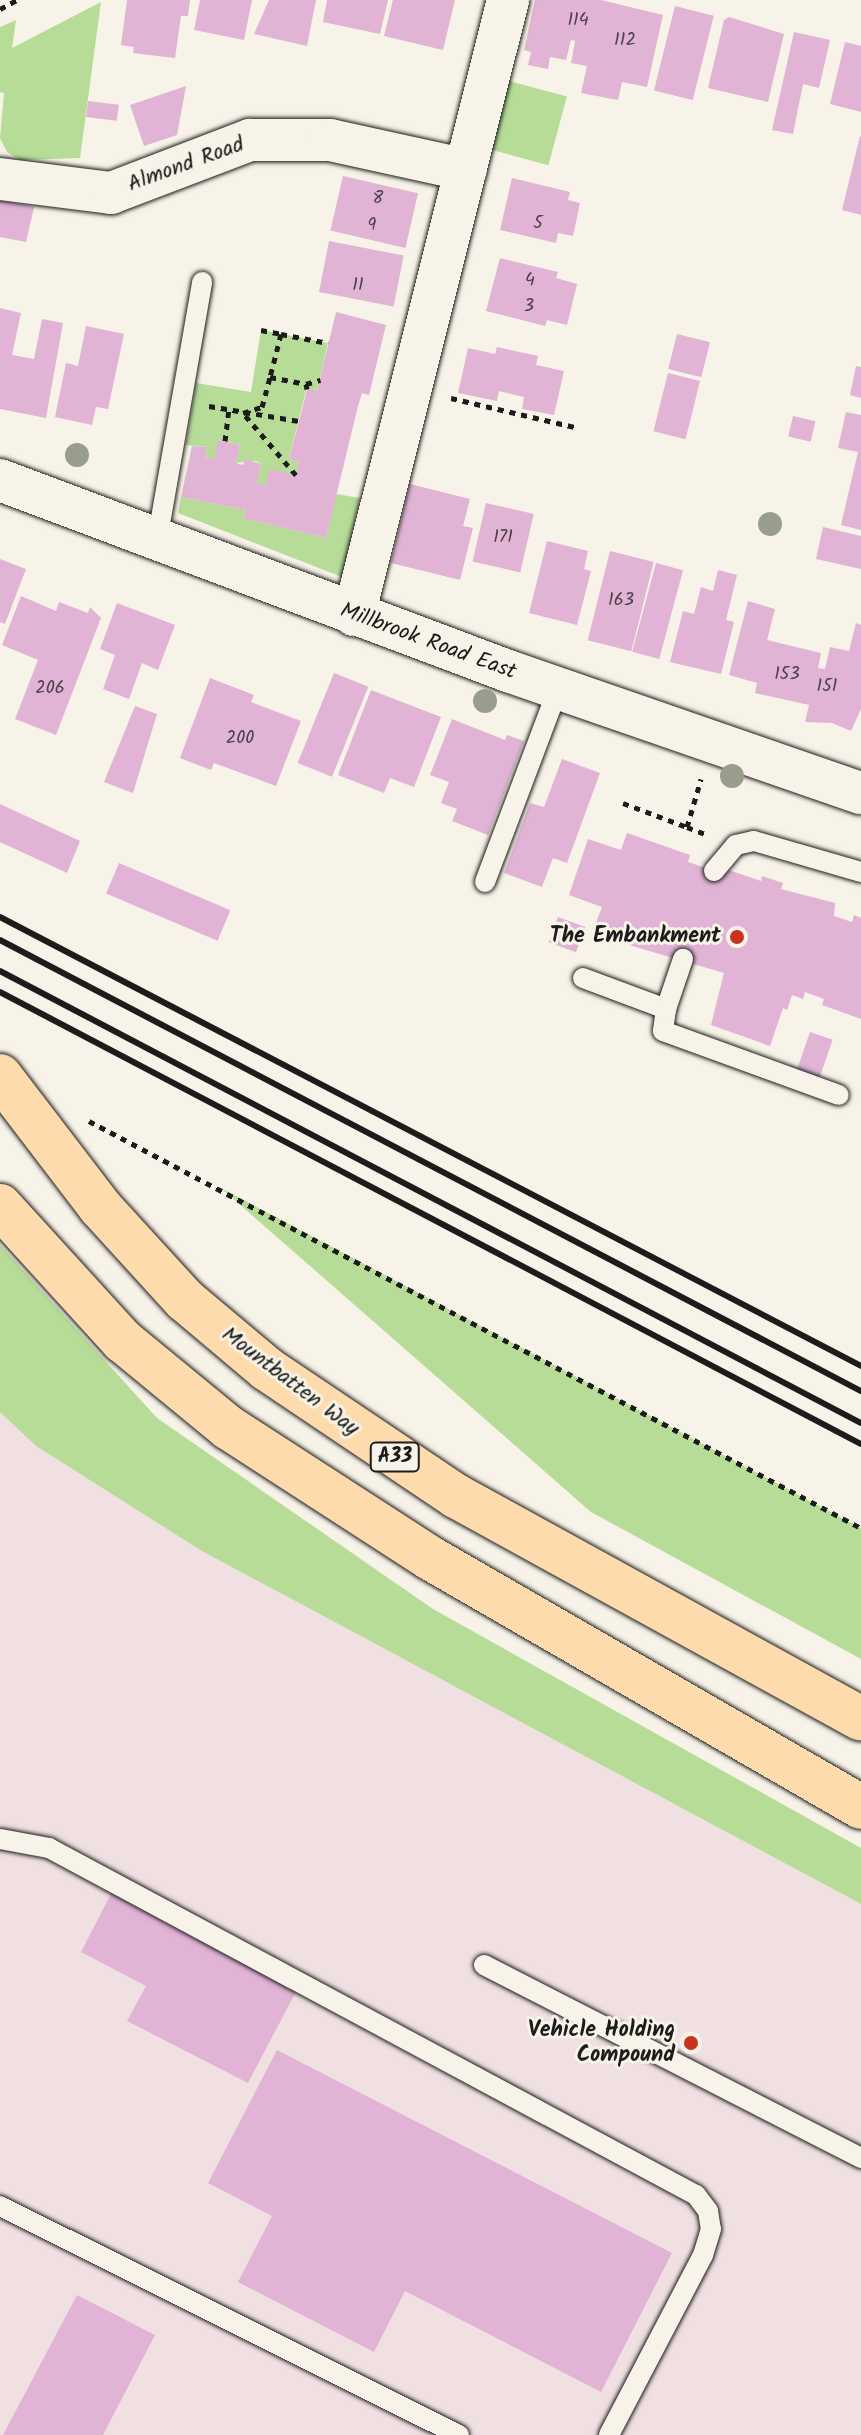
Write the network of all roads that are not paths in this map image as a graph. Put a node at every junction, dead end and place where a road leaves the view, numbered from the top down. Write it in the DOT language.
graph roads {
  1 [pos="508,0"];
  2 [pos="466,170"];
  3 [pos="0,179"];
  4 [pos="202,282"];
  5 [pos="0,480"];
  6 [pos="157,541"];
  7 [pos="354,615"];
  8 [pos="558,689"];
  9 [pos="861,793"];
  10 [pos="714,871"];
  11 [pos="861,872"];
  12 [pos="485,882"];
  13 [pos="683,959"];
  14 [pos="583,978"];
  15 [pos="666,1009"];
  16 [pos="5,1084"];
  17 [pos="839,1095"];
  18 [pos="0,1206"];
  19 [pos="861,1719"];
  20 [pos="861,1807"];
  21 [pos="0,1839"];
  22 [pos="484,1965"];
  23 [pos="861,2158"];
  24 [pos="0,2206"];
  25 [pos="459,2435"];
  26 [pos="609,2435"];
  1 -- 2 [label="street"];
  2 -- 3 [label="street, Almond Road"];
  2 -- 7 [label="street"];
  4 -- 6 [label="lane"];
  5 -- 6 [label="street, Millbrook Road East"];
  6 -- 7 [label="street, Millbrook Road East"];
  7 -- 8 [label="street, Millbrook Road East"];
  8 -- 9 [label="street, Millbrook Road East"];
  8 -- 12 [label="lane"];
  10 -- 11 [label="lane"];
  13 -- 15 [label="lane"];
  14 -- 15 [label="lane"];
  15 -- 17 [label="lane"];
  16 -- 19 [label="highway, Mountbatten Way / A33"];
  18 -- 20 [label="highway"];
  21 -- 26 [label="lane"];
  22 -- 23 [label="lane"];
  24 -- 25 [label="lane"];
}
